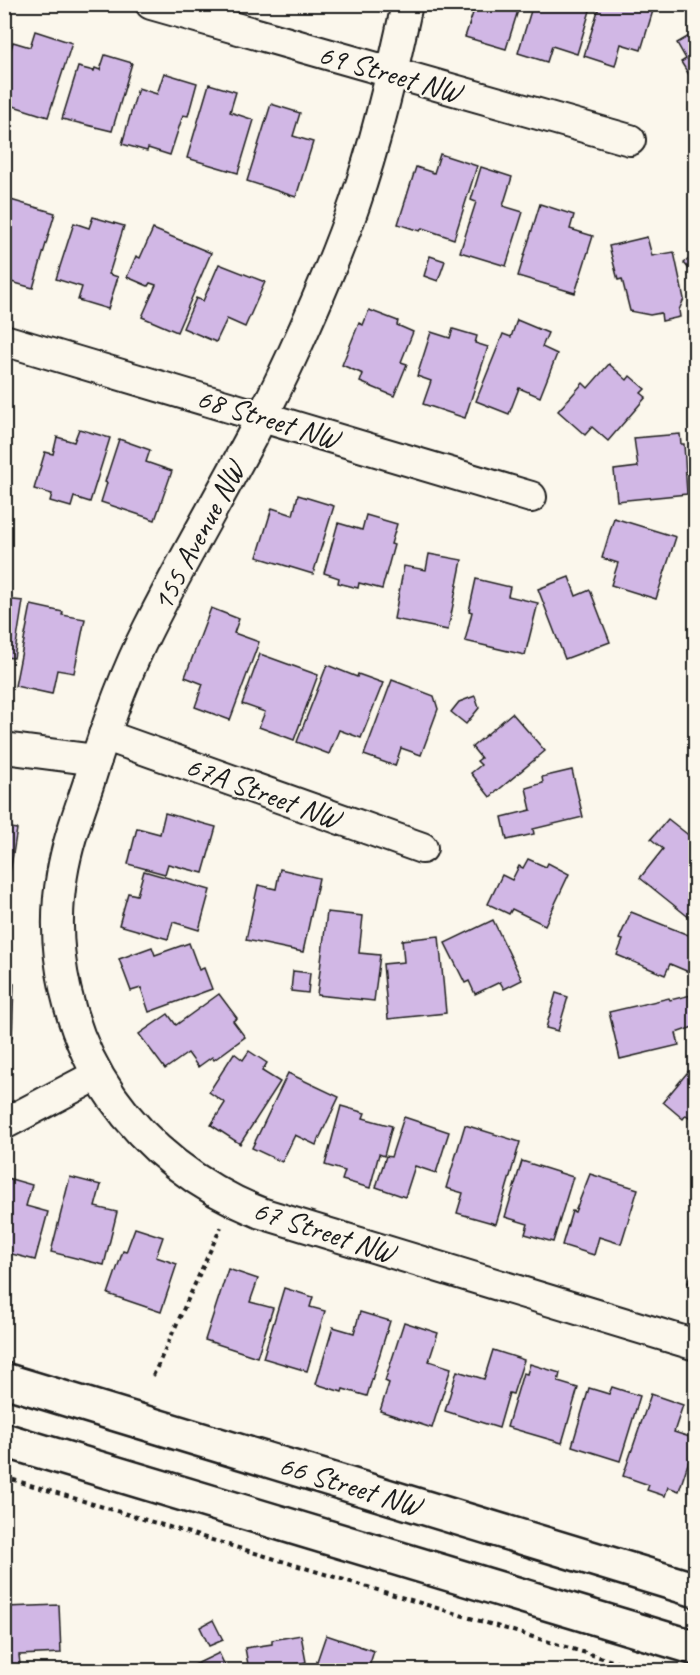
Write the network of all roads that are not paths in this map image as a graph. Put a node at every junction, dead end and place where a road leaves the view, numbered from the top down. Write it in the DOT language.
graph roads {
  1 [pos="151,4"];
  2 [pos="407,4"];
  3 [pos="392,74"];
  4 [pos="630,140"];
  5 [pos="4,340"];
  6 [pos="263,416"];
  7 [pos="531,497"];
  8 [pos="4,748"];
  9 [pos="100,748"];
  10 [pos="422,848"];
  11 [pos="97,1076"];
  12 [pos="4,1124"];
  13 [pos="696,1345"];
  14 [pos="4,1380"];
  15 [pos="4,1440"];
  16 [pos="696,1590"];
  17 [pos="696,1648"];
  1 -- 3 [label="street, 69 Street NW"];
  2 -- 3 [label="street, 155 Avenue NW"];
  3 -- 4 [label="street, 69 Street NW"];
  3 -- 6 [label="street, 155 Avenue NW"];
  5 -- 6 [label="street, 68 Street NW"];
  6 -- 7 [label="street, 68 Street NW"];
  6 -- 9 [label="street, 155 Avenue NW"];
  8 -- 9 [label="street, 67A Street NW"];
  9 -- 10 [label="street, 67A Street NW"];
  9 -- 11 [label="street, 155 Avenue NW"];
  11 -- 12 [label="street"];
  11 -- 13 [label="street, 67 Street NW"];
  14 -- 16 [label="main road, 66 Street NW"];
  15 -- 17 [label="main road, 66 Street NW"];
}
